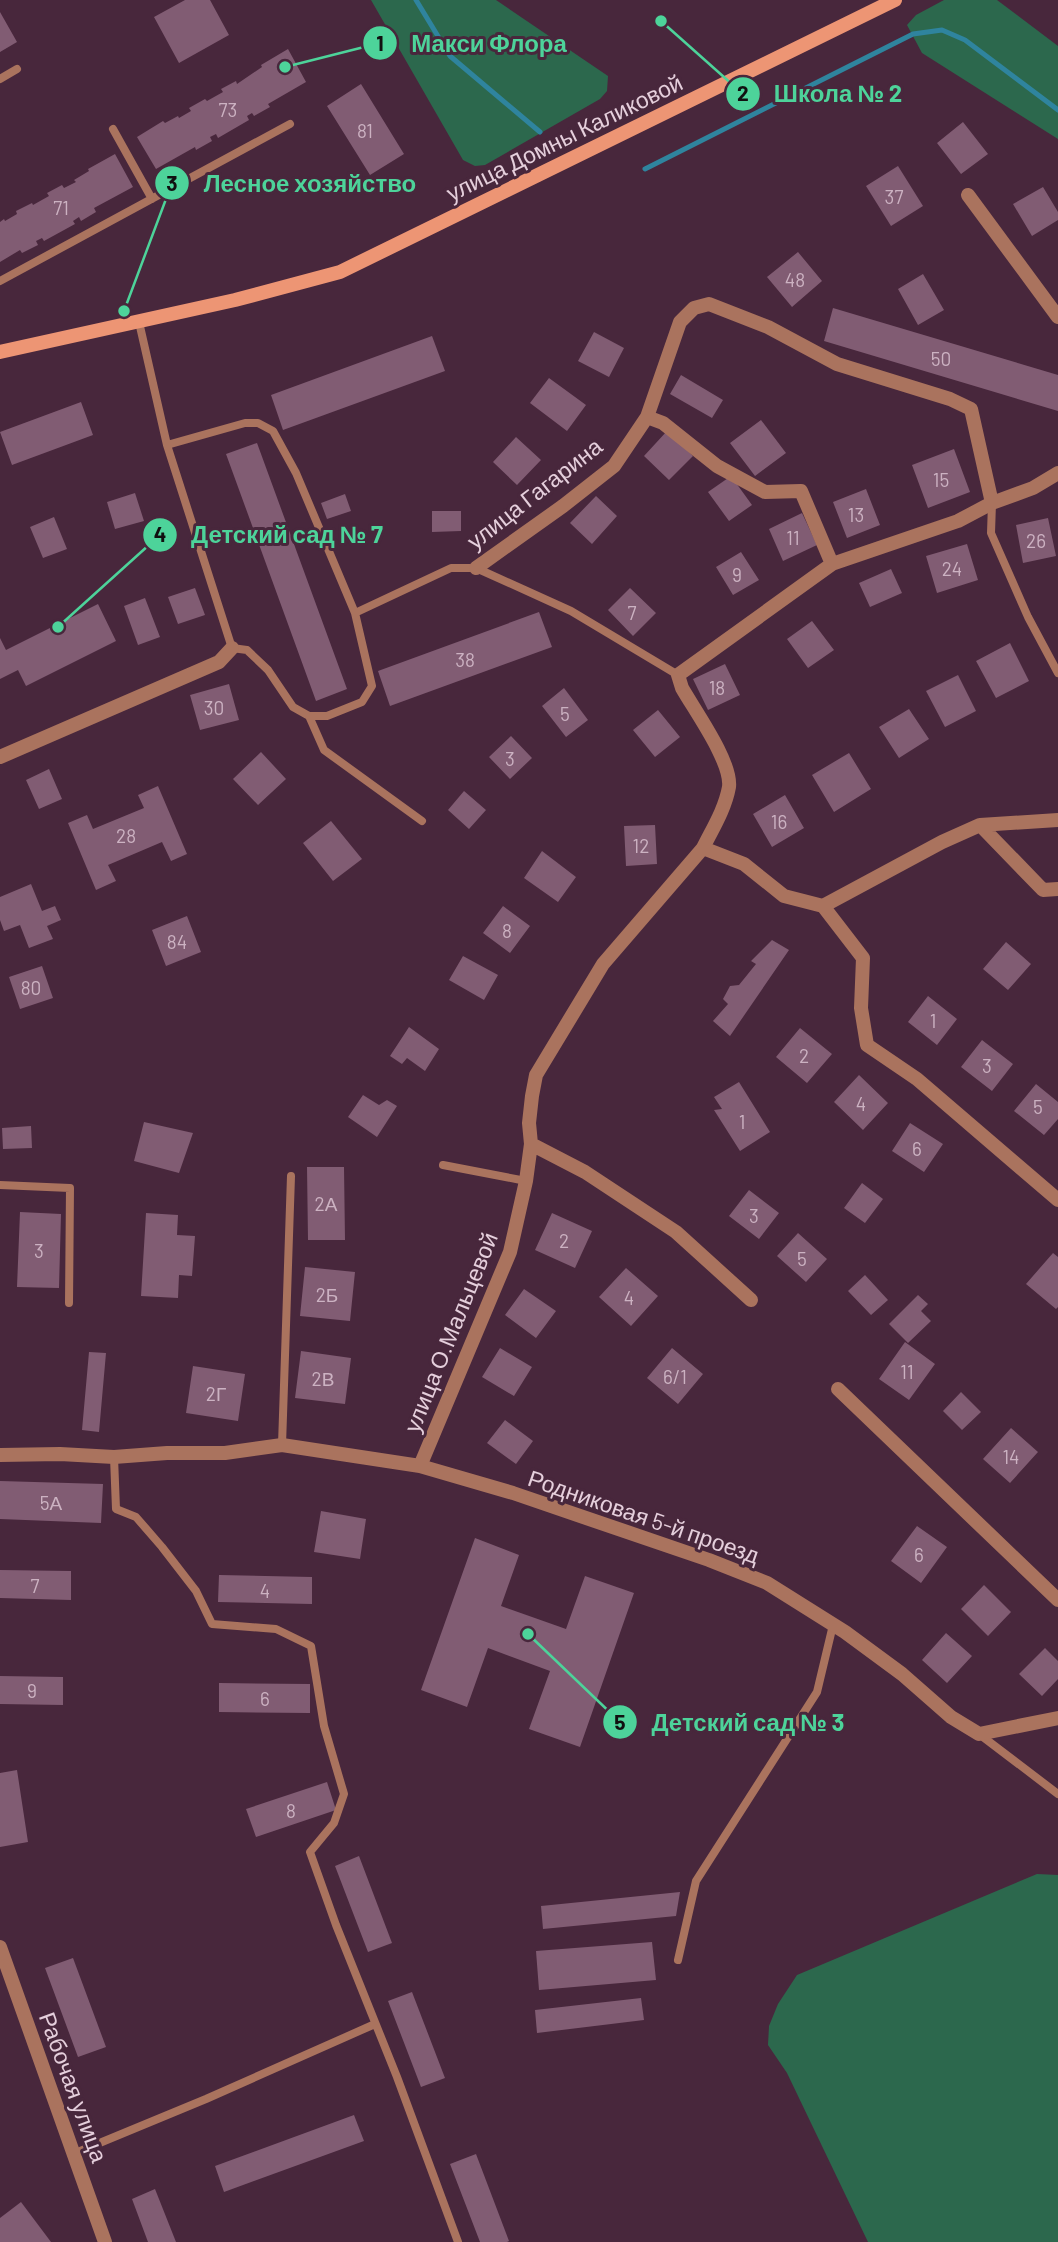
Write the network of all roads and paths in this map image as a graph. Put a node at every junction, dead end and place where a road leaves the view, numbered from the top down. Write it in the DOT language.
graph roads {
  1 [pos="895,0"];
  2 [pos="17,69"];
  3 [pos="0,79"];
  4 [pos="290,124"];
  5 [pos="113,129"];
  6 [pos="968,195"];
  7 [pos="152,198"];
  8 [pos="0,281"];
  9 [pos="1058,317"];
  10 [pos="139,322"];
  11 [pos="0,352"];
  12 [pos="648,417"];
  13 [pos="167,445"];
  14 [pos="1058,473"];
  15 [pos="992,503"];
  16 [pos="832,564"];
  17 [pos="476,568"];
  18 [pos="355,613"];
  19 [pos="232,648"];
  20 [pos="1058,673"];
  21 [pos="678,675"];
  22 [pos="309,716"];
  23 [pos="0,757"];
  24 [pos="1058,820"];
  25 [pos="422,821"];
  26 [pos="980,825"];
  27 [pos="702,848"];
  28 [pos="1058,889"];
  29 [pos="823,906"];
  30 [pos="531,1144"];
  31 [pos="443,1165"];
  32 [pos="291,1176"];
  33 [pos="526,1181"];
  34 [pos="0,1185"];
  35 [pos="1058,1200"];
  36 [pos="751,1300"];
  37 [pos="69,1303"];
  38 [pos="838,1389"];
  39 [pos="282,1445"];
  40 [pos="0,1454"];
  41 [pos="114,1457"];
  42 [pos="420,1466"];
  43 [pos="1058,1600"];
  44 [pos="834,1625"];
  45 [pos="1058,1718"];
  46 [pos="979,1734"];
  47 [pos="1058,1794"];
  48 [pos="0,1947"];
  49 [pos="678,1960"];
  50 [pos="376,2024"];
  51 [pos="73,2154"];
  52 [pos="105,2242"];
  53 [pos="458,2242"];
  1 -- 10 [label="main road, улица Домны Каликовой"];
  2 -- 3 [label="lane"];
  4 -- 7 [label="lane"];
  5 -- 7 [label="lane"];
  6 -- 9 [label="street"];
  7 -- 8 [label="lane"];
  10 -- 11 [label="main road, улица Домны Каликовой"];
  10 -- 13 [label="lane"];
  12 -- 15 [label="street, улица Гагарина"];
  12 -- 16 [label="street"];
  12 -- 17 [label="street, улица Гагарина"];
  13 -- 18 [label="lane"];
  13 -- 19 [label="lane"];
  14 -- 15 [label="street"];
  15 -- 16 [label="street"];
  15 -- 20 [label="lane"];
  16 -- 21 [label="street"];
  17 -- 18 [label="lane, улица Гагарина"];
  17 -- 21 [label="lane"];
  18 -- 22 [label="lane"];
  19 -- 22 [label="lane"];
  19 -- 23 [label="street"];
  21 -- 27 [label="street, улица О.Мальцевой"];
  22 -- 25 [label="lane"];
  24 -- 26 [label="street"];
  26 -- 28 [label="street"];
  26 -- 29 [label="street"];
  27 -- 29 [label="street"];
  27 -- 30 [label="street, улица О.Мальцевой"];
  29 -- 35 [label="street"];
  30 -- 33 [label="street, улица О.Мальцевой"];
  30 -- 36 [label="street"];
  31 -- 33 [label="lane"];
  32 -- 39 [label="lane"];
  33 -- 42 [label="street, улица О.Мальцевой"];
  34 -- 37 [label="lane"];
  38 -- 43 [label="street"];
  39 -- 41 [label="street, улица О.Мальцевой"];
  39 -- 42 [label="street, улица О.Мальцевой"];
  40 -- 41 [label="street, улица О.Мальцевой"];
  41 -- 50 [label="lane"];
  42 -- 44 [label="street, Родниковая 5-й проезд"];
  44 -- 46 [label="street, Родниковая 5-й проезд"];
  44 -- 49 [label="lane"];
  45 -- 46 [label="street"];
  46 -- 47 [label="lane"];
  48 -- 51 [label="street, Рабочая улица"];
  50 -- 51 [label="lane"];
  50 -- 53 [label="lane"];
  51 -- 52 [label="street, Рабочая улица"];
}
